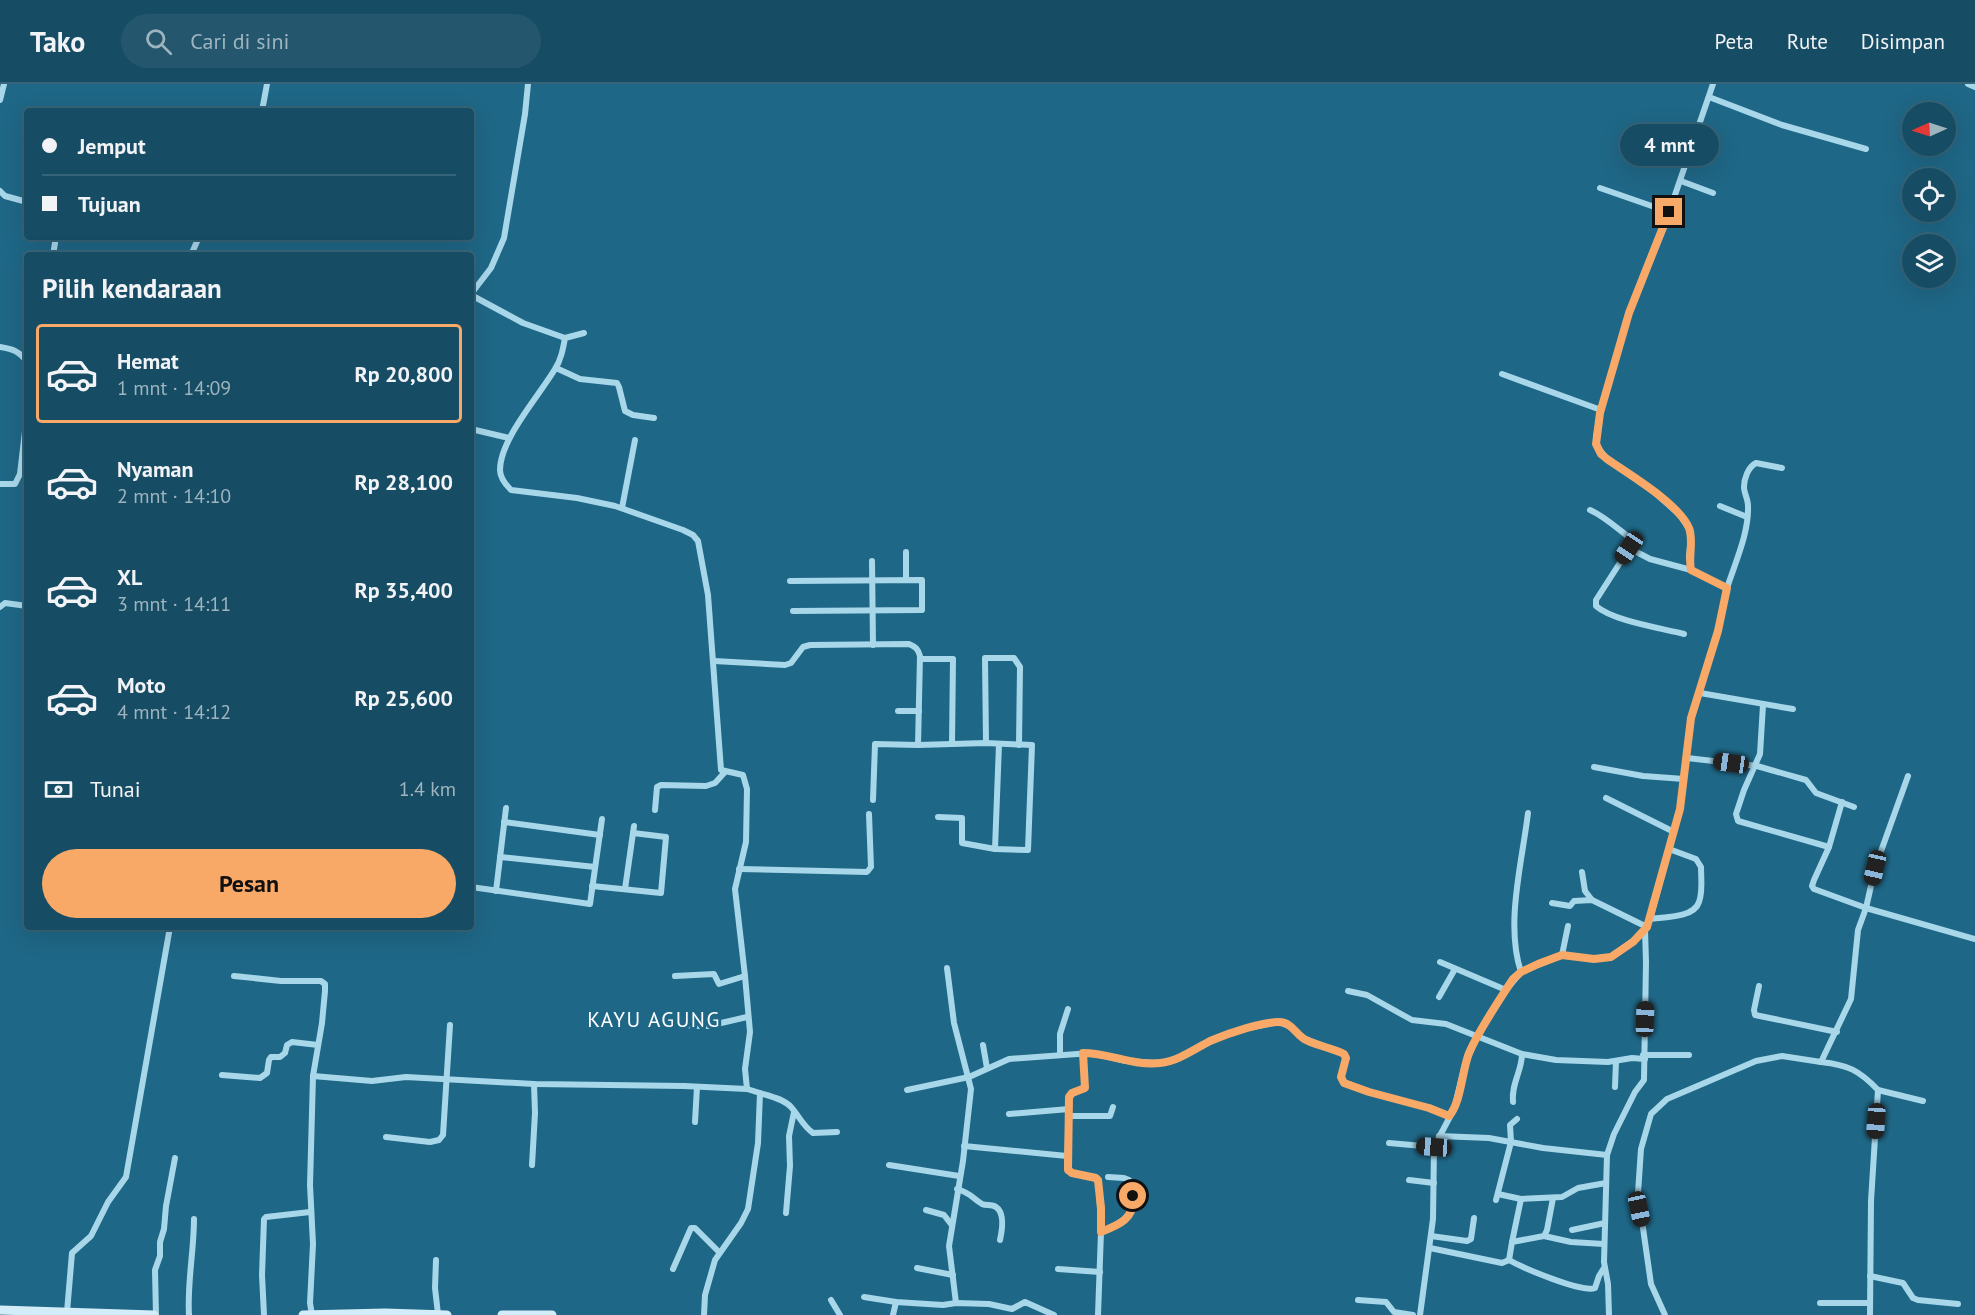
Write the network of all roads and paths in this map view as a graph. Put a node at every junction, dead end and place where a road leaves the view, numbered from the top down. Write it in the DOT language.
graph roads {
  1 [pos="4,84"];
  2 [pos="267,84"];
  3 [pos="528,84"];
  4 [pos="1713,84"];
  5 [pos="1968,84"];
  6 [pos="1975,87"];
  7 [pos="1709,97"];
  8 [pos="0,100"];
  9 [pos="263,108"];
  10 [pos="1866,149"];
  11 [pos="1681,181"];
  12 [pos="1600,188"];
  13 [pos="0,191"];
  14 [pos="1713,194"];
  15 [pos="24,201"];
  16 [pos="1669,212"];
  17 [pos="474,291"];
  18 [pos="474,297"];
  19 [pos="584,333"];
  20 [pos="565,338"];
  21 [pos="0,347"];
  22 [pos="24,358"];
  23 [pos="556,368"];
  24 [pos="1502,374"];
  25 [pos="1601,410"];
  26 [pos="654,418"];
  27 [pos="474,430"];
  28 [pos="509,438"];
  29 [pos="24,440"];
  30 [pos="635,440"];
  31 [pos="1782,468"];
  32 [pos="0,484"];
  33 [pos="1719,506"];
  34 [pos="622,508"];
  35 [pos="1590,510"];
  36 [pos="1747,517"];
  37 [pos="1629,548"];
  38 [pos="906,552"];
  39 [pos="872,561"];
  40 [pos="1691,570"];
  41 [pos="790,580"];
  42 [pos="873,580"];
  43 [pos="906,580"];
  44 [pos="1727,588"];
  45 [pos="24,606"];
  46 [pos="0,607"];
  47 [pos="793,611"];
  48 [pos="873,611"];
  49 [pos="1684,634"];
  50 [pos="873,645"];
  51 [pos="920,659"];
  52 [pos="714,661"];
  53 [pos="1700,693"];
  54 [pos="1763,705"];
  55 [pos="1793,709"];
  56 [pos="898,711"];
  57 [pos="919,711"];
  58 [pos="986,743"];
  59 [pos="952,744"];
  60 [pos="999,744"];
  61 [pos="918,745"];
  62 [pos="1020,745"];
  63 [pos="1687,758"];
  64 [pos="1754,765"];
  65 [pos="1594,767"];
  66 [pos="724,772"];
  67 [pos="1908,776"];
  68 [pos="1684,779"];
  69 [pos="1606,798"];
  70 [pos="873,800"];
  71 [pos="1842,802"];
  72 [pos="1854,807"];
  73 [pos="506,808"];
  74 [pos="655,810"];
  75 [pos="1528,813"];
  76 [pos="869,814"];
  77 [pos="938,817"];
  78 [pos="602,819"];
  79 [pos="504,822"];
  80 [pos="1674,832"];
  81 [pos="600,835"];
  82 [pos="1829,847"];
  83 [pos="995,849"];
  84 [pos="1669,849"];
  85 [pos="500,856"];
  86 [pos="595,867"];
  87 [pos="739,869"];
  88 [pos="1582,872"];
  89 [pos="592,886"];
  90 [pos="474,887"];
  91 [pos="625,889"];
  92 [pos="496,891"];
  93 [pos="1592,900"];
  94 [pos="1552,903"];
  95 [pos="1866,908"];
  96 [pos="1650,919"];
  97 [pos="1568,926"];
  98 [pos="1646,929"];
  99 [pos="169,930"];
  100 [pos="1975,939"];
  101 [pos="1562,955"];
  102 [pos="1440,962"];
  103 [pos="947,968"];
  104 [pos="1455,969"];
  105 [pos="1521,972"];
  106 [pos="234,976"];
  107 [pos="675,976"];
  108 [pos="745,976"];
  109 [pos="1759,986"];
  110 [pos="1506,990"];
  111 [pos="1348,992"];
  112 [pos="1439,997"];
  113 [pos="1068,1009"];
  114 [pos="747,1017"];
  115 [pos="450,1025"];
  116 [pos="691,1026"];
  117 [pos="1837,1032"];
  118 [pos="1477,1038"];
  119 [pos="983,1045"];
  120 [pos="318,1046"];
  121 [pos="1083,1053"];
  122 [pos="1060,1054"];
  123 [pos="1522,1054"];
  124 [pos="1689,1055"];
  125 [pos="1644,1057"];
  126 [pos="1616,1061"];
  127 [pos="1821,1062"];
  128 [pos="987,1068"];
  129 [pos="222,1075"];
  130 [pos="313,1076"];
  131 [pos="969,1077"];
  132 [pos="446,1080"];
  133 [pos="534,1084"];
  134 [pos="697,1087"];
  135 [pos="1615,1087"];
  136 [pos="747,1089"];
  137 [pos="907,1090"];
  138 [pos="1878,1090"];
  139 [pos="760,1093"];
  140 [pos="1923,1101"];
  141 [pos="1513,1102"];
  142 [pos="1113,1107"];
  143 [pos="794,1112"];
  144 [pos="1069,1113"];
  145 [pos="1009,1114"];
  146 [pos="1449,1116"];
  147 [pos="1516,1119"];
  148 [pos="695,1122"];
  149 [pos="837,1132"];
  150 [pos="1439,1136"];
  151 [pos="386,1137"];
  152 [pos="1510,1142"];
  153 [pos="1389,1143"];
  154 [pos="964,1146"];
  155 [pos="1434,1147"];
  156 [pos="1607,1155"];
  157 [pos="1067,1156"];
  158 [pos="175,1158"];
  159 [pos="532,1165"];
  160 [pos="889,1165"];
  161 [pos="959,1176"];
  162 [pos="1108,1177"];
  163 [pos="1409,1180"];
  164 [pos="1434,1182"];
  165 [pos="1606,1183"];
  166 [pos="957,1189"];
  167 [pos="1553,1197"];
  168 [pos="1521,1199"];
  169 [pos="926,1210"];
  170 [pos="310,1212"];
  171 [pos="786,1213"];
  172 [pos="1474,1218"];
  173 [pos="194,1219"];
  174 [pos="1605,1223"];
  175 [pos="952,1225"];
  176 [pos="1572,1230"];
  177 [pos="1101,1232"];
  178 [pos="1431,1236"];
  179 [pos="1544,1236"];
  180 [pos="1000,1240"];
  181 [pos="1512,1242"];
  182 [pos="1604,1244"];
  183 [pos="1430,1248"];
  184 [pos="720,1252"];
  185 [pos="436,1260"];
  186 [pos="1509,1260"];
  187 [pos="917,1268"];
  188 [pos="1604,1268"];
  189 [pos="673,1269"];
  190 [pos="1058,1269"];
  191 [pos="1100,1272"];
  192 [pos="953,1275"];
  193 [pos="1870,1276"];
  194 [pos="864,1296"];
  195 [pos="831,1300"];
  196 [pos="1358,1300"];
  197 [pos="896,1302"];
  198 [pos="956,1303"];
  199 [pos="1820,1303"];
  200 [pos="1870,1303"];
  201 [pos="1958,1304"];
  202 [pos="943,1305"];
  203 [pos="0,1310"];
  204 [pos="67,1312"];
  205 [pos="30,1313"];
  206 [pos="312,1314"];
  207 [pos="385,1314"];
  208 [pos="443,1314"];
  209 [pos="155,1315"];
  210 [pos="189,1315"];
  211 [pos="264,1315"];
  212 [pos="303,1315"];
  213 [pos="340,1315"];
  214 [pos="502,1315"];
  215 [pos="552,1315"];
  216 [pos="704,1315"];
  217 [pos="840,1315"];
  218 [pos="893,1315"];
  219 [pos="942,1315"];
  220 [pos="1054,1315"];
  221 [pos="1098,1315"];
  222 [pos="1413,1315"];
  223 [pos="1420,1315"];
  224 [pos="1609,1315"];
  225 [pos="1665,1315"];
  226 [pos="1870,1315"];
  1 -- 8 [label="street"];
  2 -- 9 [label="street"];
  3 -- 17 [label="street"];
  4 -- 7 [label="street"];
  5 -- 6 [label="street"];
  7 -- 10 [label="street"];
  7 -- 11 [label="street"];
  11 -- 14 [label="street"];
  11 -- 16 [label="street"];
  12 -- 16 [label="street"];
  13 -- 15 [label="street"];
  16 -- 25 [label="street"];
  18 -- 20 [label="street"];
  19 -- 20 [label="street"];
  20 -- 23 [label="street"];
  21 -- 22 [label="street"];
  23 -- 26 [label="street"];
  23 -- 28 [label="street"];
  24 -- 25 [label="street"];
  25 -- 40 [label="street"];
  27 -- 28 [label="street"];
  28 -- 34 [label="street"];
  29 -- 32 [label="street"];
  30 -- 34 [label="street"];
  31 -- 36 [label="street"];
  33 -- 36 [label="street"];
  34 -- 52 [label="street"];
  35 -- 37 [label="street"];
  36 -- 44 [label="street"];
  37 -- 40 [label="street"];
  37 -- 49 [label="street"];
  38 -- 43 [label="street"];
  39 -- 42 [label="street"];
  40 -- 44 [label="street"];
  41 -- 42 [label="street"];
  42 -- 43 [label="street"];
  42 -- 48 [label="street"];
  43 -- 48 [label="street"];
  44 -- 53 [label="street"];
  45 -- 46 [label="street"];
  47 -- 48 [label="street"];
  48 -- 50 [label="street"];
  50 -- 51 [label="street"];
  50 -- 52 [label="street"];
  51 -- 57 [label="street"];
  51 -- 59 [label="street"];
  52 -- 66 [label="street"];
  53 -- 54 [label="street"];
  53 -- 63 [label="street"];
  54 -- 55 [label="street"];
  54 -- 64 [label="street"];
  56 -- 57 [label="street"];
  57 -- 61 [label="street"];
  58 -- 59 [label="street"];
  58 -- 60 [label="street"];
  58 -- 62 [label="street"];
  59 -- 61 [label="street"];
  60 -- 62 [label="street"];
  60 -- 83 [label="street"];
  61 -- 70 [label="street"];
  62 -- 83 [label="street"];
  63 -- 64 [label="street"];
  63 -- 68 [label="street"];
  64 -- 71 [label="street"];
  64 -- 82 [label="street"];
  65 -- 68 [label="street"];
  66 -- 74 [label="street"];
  66 -- 87 [label="street"];
  67 -- 95 [label="street"];
  68 -- 80 [label="street"];
  69 -- 80 [label="street"];
  71 -- 72 [label="street"];
  71 -- 82 [label="street"];
  73 -- 79 [label="street"];
  75 -- 105 [label="street"];
  76 -- 87 [label="street"];
  77 -- 83 [label="street"];
  78 -- 81 [label="street"];
  79 -- 81 [label="street"];
  79 -- 85 [label="street"];
  80 -- 84 [label="street"];
  81 -- 86 [label="street"];
  82 -- 95 [label="street"];
  84 -- 96 [label="street"];
  84 -- 96 [label="street"];
  85 -- 86 [label="street"];
  85 -- 92 [label="street"];
  86 -- 89 [label="street"];
  87 -- 108 [label="street"];
  88 -- 93 [label="street"];
  89 -- 91 [label="street"];
  89 -- 92 [label="street"];
  90 -- 92 [label="street"];
  91 -- 91 [label="street"];
  93 -- 94 [label="street"];
  93 -- 98 [label="street"];
  95 -- 100 [label="street"];
  95 -- 117 [label="street"];
  96 -- 98 [label="street"];
  97 -- 101 [label="street"];
  98 -- 101 [label="street"];
  98 -- 125 [label="street"];
  99 -- 204 [label="street"];
  101 -- 105 [label="street"];
  102 -- 104 [label="street"];
  103 -- 131 [label="street"];
  104 -- 110 [label="street"];
  104 -- 112 [label="street"];
  105 -- 110 [label="street"];
  106 -- 120 [label="street"];
  107 -- 108 [label="street"];
  108 -- 114 [label="street"];
  109 -- 117 [label="street"];
  110 -- 118 [label="street"];
  111 -- 118 [label="street"];
  113 -- 122 [label="street"];
  114 -- 116 [label="street"];
  114 -- 136 [label="street"];
  115 -- 132 [label="street"];
  117 -- 127 [label="street"];
  118 -- 123 [label="street"];
  118 -- 146 [label="street"];
  119 -- 128 [label="street"];
  120 -- 129 [label="street"];
  120 -- 130 [label="street"];
  121 -- 122 [label="street"];
  121 -- 144 [label="street"];
  121 -- 146 [label="street"];
  122 -- 128 [label="street"];
  123 -- 126 [label="street"];
  123 -- 141 [label="street"];
  124 -- 125 [label="street"];
  125 -- 126 [label="street"];
  125 -- 156 [label="street"];
  126 -- 135 [label="street"];
  127 -- 138 [label="street"];
  127 -- 225 [label="street"];
  128 -- 131 [label="street"];
  130 -- 132 [label="street"];
  130 -- 170 [label="street"];
  131 -- 137 [label="street"];
  131 -- 154 [label="street"];
  132 -- 133 [label="street"];
  132 -- 151 [label="street"];
  133 -- 134 [label="street"];
  133 -- 159 [label="street"];
  134 -- 136 [label="street"];
  134 -- 148 [label="street"];
  136 -- 139 [label="street"];
  138 -- 140 [label="street"];
  138 -- 193 [label="street"];
  139 -- 143 [label="street"];
  139 -- 184 [label="street"];
  142 -- 144 [label="street"];
  143 -- 149 [label="street"];
  143 -- 171 [label="street"];
  144 -- 145 [label="street"];
  144 -- 157 [label="street"];
  146 -- 150 [label="street"];
  147 -- 152 [label="street"];
  150 -- 152 [label="street"];
  150 -- 155 [label="street"];
  152 -- 156 [label="street"];
  152 -- 168 [label="street"];
  153 -- 155 [label="street"];
  154 -- 157 [label="street"];
  154 -- 161 [label="street"];
  155 -- 164 [label="street"];
  156 -- 165 [label="street"];
  157 -- 177 [label="street"];
  158 -- 209 [label="street"];
  160 -- 161 [label="street"];
  161 -- 166 [label="street"];
  162 -- 177 [label="street"];
  163 -- 164 [label="street"];
  164 -- 178 [label="street"];
  165 -- 167 [label="street"];
  165 -- 174 [label="street"];
  166 -- 175 [label="street"];
  166 -- 180 [label="street"];
  167 -- 168 [label="street"];
  167 -- 179 [label="street"];
  168 -- 181 [label="street"];
  169 -- 175 [label="street"];
  170 -- 206 [label="street"];
  170 -- 211 [label="street"];
  172 -- 178 [label="street"];
  173 -- 210 [label="street"];
  174 -- 176 [label="street"];
  174 -- 182 [label="street"];
  175 -- 192 [label="street"];
  177 -- 191 [label="street"];
  178 -- 183 [label="street"];
  179 -- 181 [label="street"];
  179 -- 182 [label="street"];
  181 -- 186 [label="street"];
  182 -- 188 [label="street"];
  183 -- 186 [label="street"];
  183 -- 223 [label="street"];
  184 -- 189 [label="street"];
  184 -- 216 [label="street"];
  185 -- 208 [label="street"];
  186 -- 188 [label="street"];
  187 -- 192 [label="street"];
  188 -- 224 [label="street"];
  190 -- 191 [label="street"];
  191 -- 221 [label="street"];
  192 -- 198 [label="street"];
  193 -- 200 [label="street"];
  193 -- 201 [label="street"];
  194 -- 197 [label="street"];
  195 -- 217 [label="street"];
  196 -- 222 [label="street"];
  197 -- 202 [label="street"];
  197 -- 218 [label="street"];
  198 -- 202 [label="street"];
  198 -- 220 [label="street"];
  199 -- 200 [label="street"];
  200 -- 226 [label="street"];
  202 -- 219 [label="street"];
  203 -- 205 [label="street"];
  204 -- 205 [label="street"];
  204 -- 209 [label="street"];
  206 -- 212 [label="street"];
  206 -- 213 [label="street"];
  207 -- 208 [label="street"];
  207 -- 213 [label="street"];
  214 -- 215 [label="street"];
}
